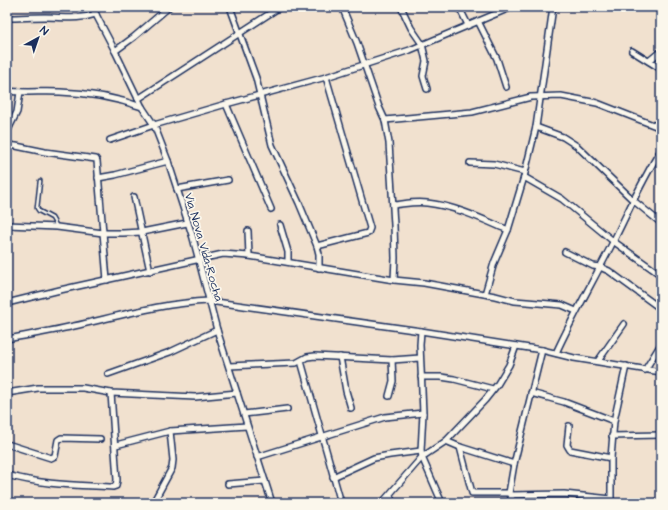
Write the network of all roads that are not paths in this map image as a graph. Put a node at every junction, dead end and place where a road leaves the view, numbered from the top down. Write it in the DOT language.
graph roads {
  1 [pos="92,7"];
  2 [pos="169,7"];
  3 [pos="230,7"];
  4 [pos="280,7"];
  5 [pos="342,7"];
  6 [pos="401,7"];
  7 [pos="459,7"];
  8 [pos="510,7"];
  9 [pos="553,7"];
  10 [pos="96,14"];
  11 [pos="7,18"];
  12 [pos="478,21"];
  13 [pos="468,25"];
  14 [pos="240,32"];
  15 [pos="422,44"];
  16 [pos="115,51"];
  17 [pos="632,51"];
  18 [pos="661,52"];
  19 [pos="649,61"];
  20 [pos="364,64"];
  21 [pos="661,69"];
  22 [pos="326,77"];
  23 [pos="506,87"];
  24 [pos="427,89"];
  25 [pos="7,91"];
  26 [pos="20,92"];
  27 [pos="259,94"];
  28 [pos="540,97"];
  29 [pos="138,99"];
  30 [pos="226,104"];
  31 [pos="142,107"];
  32 [pos="385,120"];
  33 [pos="154,125"];
  34 [pos="536,127"];
  35 [pos="661,128"];
  36 [pos="7,132"];
  37 [pos="110,140"];
  38 [pos="7,145"];
  39 [pos="661,150"];
  40 [pos="659,159"];
  41 [pos="168,160"];
  42 [pos="470,163"];
  43 [pos="524,175"];
  44 [pos="98,178"];
  45 [pos="228,180"];
  46 [pos="40,181"];
  47 [pos="177,189"];
  48 [pos="134,197"];
  49 [pos="634,201"];
  50 [pos="393,205"];
  51 [pos="271,209"];
  52 [pos="187,222"];
  53 [pos="661,223"];
  54 [pos="7,225"];
  55 [pos="280,225"];
  56 [pos="57,227"];
  57 [pos="508,230"];
  58 [pos="248,231"];
  59 [pos="142,232"];
  60 [pos="103,233"];
  61 [pos="613,241"];
  62 [pos="317,246"];
  63 [pos="565,252"];
  64 [pos="249,256"];
  65 [pos="198,259"];
  66 [pos="288,262"];
  67 [pos="600,267"];
  68 [pos="319,268"];
  69 [pos="150,271"];
  70 [pos="661,275"];
  71 [pos="107,280"];
  72 [pos="394,280"];
  73 [pos="485,294"];
  74 [pos="210,301"];
  75 [pos="7,303"];
  76 [pos="661,309"];
  77 [pos="576,311"];
  78 [pos="624,324"];
  79 [pos="217,330"];
  80 [pos="421,331"];
  81 [pos="7,339"];
  82 [pos="661,344"];
  83 [pos="516,346"];
  84 [pos="542,350"];
  85 [pos="556,353"];
  86 [pos="340,357"];
  87 [pos="420,358"];
  88 [pos="392,360"];
  89 [pos="301,361"];
  90 [pos="598,361"];
  91 [pos="229,366"];
  92 [pos="626,366"];
  93 [pos="645,370"];
  94 [pos="661,372"];
  95 [pos="108,374"];
  96 [pos="421,377"];
  97 [pos="493,389"];
  98 [pos="7,393"];
  99 [pos="111,393"];
  100 [pos="237,393"];
  101 [pos="531,393"];
  102 [pos="389,396"];
  103 [pos="351,408"];
  104 [pos="287,409"];
  105 [pos="423,413"];
  106 [pos="244,414"];
  107 [pos="614,421"];
  108 [pos="247,426"];
  109 [pos="569,426"];
  110 [pos="170,431"];
  111 [pos="661,435"];
  112 [pos="322,436"];
  113 [pos="612,436"];
  114 [pos="100,439"];
  115 [pos="446,441"];
  116 [pos="7,444"];
  117 [pos="116,445"];
  118 [pos="460,447"];
  119 [pos="422,454"];
  120 [pos="257,457"];
  121 [pos="611,458"];
  122 [pos="514,464"];
  123 [pos="7,475"];
  124 [pos="333,477"];
  125 [pos="265,481"];
  126 [pos="228,484"];
  127 [pos="510,494"];
  128 [pos="390,496"];
  129 [pos="611,501"];
  130 [pos="153,503"];
  131 [pos="272,503"];
  132 [pos="341,503"];
  133 [pos="382,503"];
  134 [pos="393,503"];
  135 [pos="442,503"];
  136 [pos="514,503"];
  1 -- 10 [label="street, Via Nova Vida-Rocha"];
  2 -- 16 [label="street"];
  3 -- 14 [label="street"];
  4 -- 14 [label="street"];
  5 -- 20 [label="street"];
  6 -- 15 [label="street"];
  7 -- 13 [label="street"];
  8 -- 12 [label="street"];
  9 -- 28 [label="street"];
  10 -- 11 [label="street"];
  10 -- 16 [label="street, Via Nova Vida-Rocha"];
  12 -- 13 [label="street"];
  12 -- 23 [label="street"];
  13 -- 15 [label="street"];
  14 -- 27 [label="street"];
  14 -- 29 [label="street"];
  15 -- 20 [label="street"];
  15 -- 24 [label="street"];
  16 -- 29 [label="street, Via Nova Vida-Rocha"];
  17 -- 19 [label="street"];
  18 -- 19 [label="street"];
  19 -- 21 [label="street"];
  20 -- 22 [label="street"];
  20 -- 32 [label="street"];
  22 -- 27 [label="street"];
  22 -- 62 [label="street"];
  25 -- 26 [label="street"];
  26 -- 31 [label="street"];
  26 -- 36 [label="street"];
  27 -- 30 [label="street"];
  27 -- 62 [label="street"];
  28 -- 32 [label="street"];
  28 -- 34 [label="street"];
  28 -- 35 [label="street"];
  29 -- 31 [label="street, Via Nova Vida-Rocha"];
  30 -- 33 [label="street"];
  30 -- 51 [label="street"];
  31 -- 33 [label="street, Via Nova Vida-Rocha"];
  32 -- 50 [label="street"];
  33 -- 37 [label="street"];
  33 -- 41 [label="street, Via Nova Vida-Rocha"];
  34 -- 43 [label="street"];
  34 -- 49 [label="street"];
  38 -- 44 [label="street"];
  39 -- 40 [label="street"];
  40 -- 49 [label="street"];
  41 -- 44 [label="street"];
  41 -- 47 [label="street, Via Nova Vida-Rocha"];
  42 -- 43 [label="street"];
  43 -- 57 [label="street"];
  43 -- 61 [label="street"];
  44 -- 60 [label="street"];
  45 -- 47 [label="street"];
  46 -- 56 [label="lane"];
  47 -- 52 [label="street, Via Nova Vida-Rocha"];
  48 -- 59 [label="street"];
  49 -- 53 [label="street"];
  49 -- 61 [label="street"];
  50 -- 57 [label="street"];
  50 -- 72 [label="street"];
  52 -- 59 [label="street"];
  52 -- 65 [label="street, Via Nova Vida-Rocha"];
  54 -- 56 [label="street"];
  55 -- 66 [label="street"];
  56 -- 60 [label="street"];
  57 -- 73 [label="street"];
  58 -- 64 [label="street"];
  59 -- 60 [label="street"];
  59 -- 69 [label="street"];
  60 -- 71 [label="street"];
  61 -- 67 [label="street"];
  61 -- 70 [label="street"];
  62 -- 68 [label="street"];
  63 -- 67 [label="street"];
  64 -- 65 [label="street"];
  64 -- 66 [label="street"];
  65 -- 69 [label="street"];
  65 -- 74 [label="street, Via Nova Vida-Rocha"];
  66 -- 68 [label="street"];
  67 -- 76 [label="street"];
  67 -- 77 [label="street"];
  68 -- 72 [label="street"];
  69 -- 71 [label="street"];
  71 -- 75 [label="street"];
  72 -- 73 [label="street"];
  73 -- 77 [label="street"];
  74 -- 79 [label="street, Via Nova Vida-Rocha"];
  74 -- 80 [label="street"];
  74 -- 81 [label="street"];
  77 -- 85 [label="street"];
  78 -- 90 [label="street"];
  79 -- 91 [label="street, Via Nova Vida-Rocha"];
  79 -- 95 [label="street"];
  80 -- 83 [label="street"];
  80 -- 87 [label="street"];
  82 -- 93 [label="street"];
  83 -- 84 [label="street"];
  83 -- 97 [label="street"];
  84 -- 85 [label="street"];
  84 -- 101 [label="street"];
  85 -- 90 [label="street"];
  86 -- 88 [label="street"];
  86 -- 89 [label="street"];
  86 -- 103 [label="street"];
  87 -- 88 [label="street"];
  87 -- 96 [label="street"];
  88 -- 102 [label="street"];
  89 -- 91 [label="street"];
  89 -- 112 [label="street"];
  90 -- 92 [label="street"];
  91 -- 100 [label="street, Via Nova Vida-Rocha"];
  92 -- 93 [label="street"];
  92 -- 107 [label="street"];
  93 -- 94 [label="street"];
  96 -- 97 [label="street"];
  96 -- 105 [label="street"];
  97 -- 115 [label="street"];
  98 -- 99 [label="street"];
  99 -- 100 [label="street"];
  99 -- 117 [label="street"];
  100 -- 106 [label="street, Via Nova Vida-Rocha"];
  101 -- 107 [label="street"];
  101 -- 122 [label="street"];
  104 -- 106 [label="street"];
  105 -- 112 [label="street"];
  105 -- 119 [label="street"];
  106 -- 108 [label="street, Via Nova Vida-Rocha"];
  107 -- 113 [label="street"];
  108 -- 110 [label="street"];
  108 -- 120 [label="street, Via Nova Vida-Rocha"];
  109 -- 121 [label="street"];
  110 -- 117 [label="street"];
  110 -- 130 [label="street"];
  111 -- 113 [label="street"];
  112 -- 120 [label="street"];
  112 -- 124 [label="street"];
  113 -- 121 [label="street"];
  114 -- 116 [label="street"];
  115 -- 118 [label="street"];
  115 -- 119 [label="street"];
  117 -- 123 [label="street"];
  118 -- 122 [label="street"];
  118 -- 127 [label="street"];
  119 -- 124 [label="street"];
  119 -- 128 [label="street"];
  119 -- 135 [label="street"];
  120 -- 125 [label="street, Via Nova Vida-Rocha"];
  121 -- 129 [label="street"];
  122 -- 127 [label="street"];
  124 -- 132 [label="street"];
  125 -- 126 [label="street"];
  125 -- 131 [label="street, Via Nova Vida-Rocha"];
  127 -- 129 [label="street"];
  127 -- 136 [label="street"];
  128 -- 133 [label="street"];
  128 -- 134 [label="street"];
}
